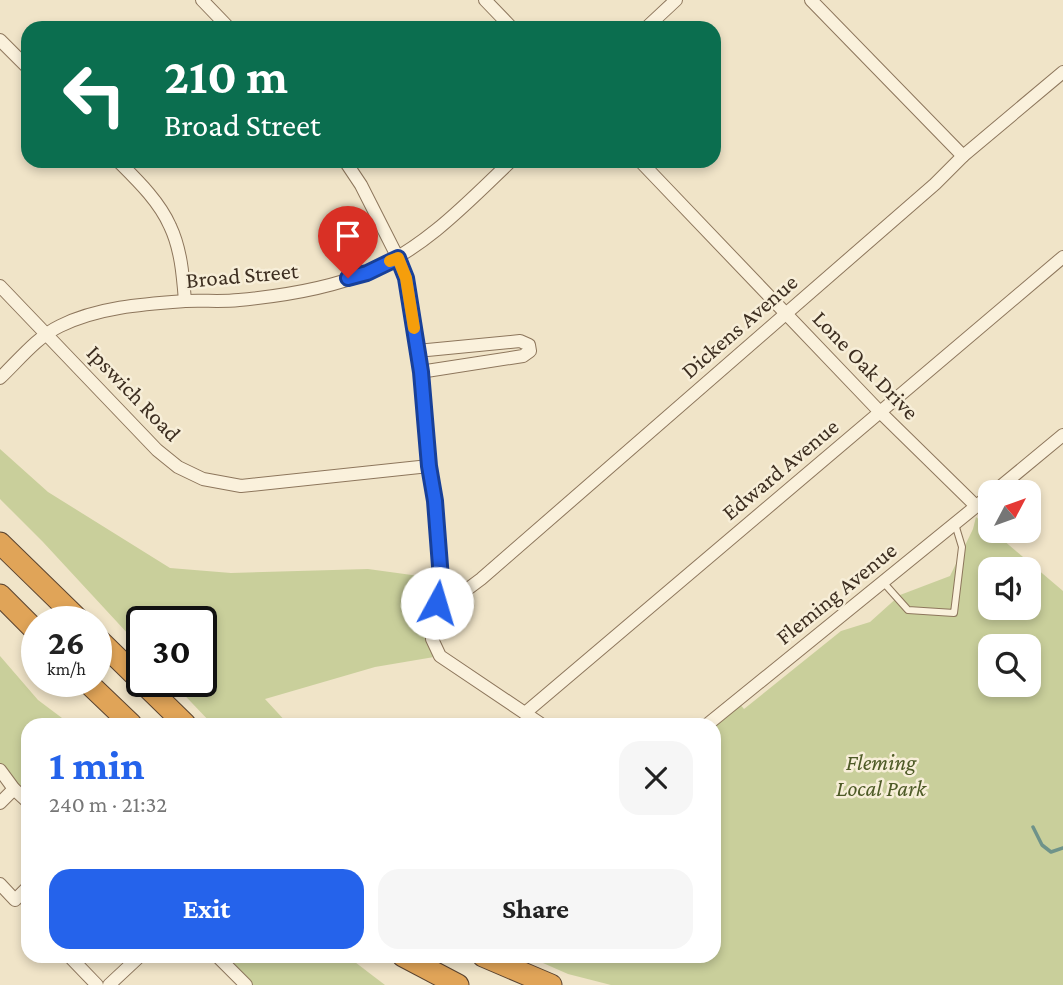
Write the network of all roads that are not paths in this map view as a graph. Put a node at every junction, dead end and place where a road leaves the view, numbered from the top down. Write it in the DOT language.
graph roads {
  1 [pos="202,0"];
  2 [pos="485,0"];
  3 [pos="676,0"];
  4 [pos="811,0"];
  5 [pos="222,21"];
  6 [pos="505,21"];
  7 [pos="654,21"];
  8 [pos="0,40"];
  9 [pos="21,61"];
  10 [pos="1063,72"];
  11 [pos="963,156"];
  12 [pos="124,168"];
  13 [pos="350,168"];
  14 [pos="504,168"];
  15 [pos="647,168"];
  16 [pos="1063,257"];
  17 [pos="398,258"];
  18 [pos="0,286"];
  19 [pos="185,301"];
  20 [pos="786,313"];
  21 [pos="47,334"];
  22 [pos="417,351"];
  23 [pos="421,372"];
  24 [pos="0,378"];
  25 [pos="880,412"];
  26 [pos="1063,435"];
  27 [pos="429,466"];
  28 [pos="1008,480"];
  29 [pos="976,506"];
  30 [pos="955,524"];
  31 [pos="0,533"];
  32 [pos="0,543"];
  33 [pos="883,582"];
  34 [pos="0,595"];
  35 [pos="0,603"];
  36 [pos="437,603"];
  37 [pos="65,606"];
  38 [pos="66,606"];
  39 [pos="21,617"];
  40 [pos="21,620"];
  41 [pos="112,653"];
  42 [pos="103,697"];
  43 [pos="525,713"];
  44 [pos="125,718"];
  45 [pos="179,718"];
  46 [pos="532,718"];
  47 [pos="715,718"];
  48 [pos="0,770"];
  49 [pos="14,789"];
  50 [pos="21,796"];
  51 [pos="0,803"];
  52 [pos="0,884"];
  53 [pos="21,894"];
  54 [pos="76,963"];
  55 [pos="133,963"];
  56 [pos="224,963"];
  57 [pos="416,963"];
  58 [pos="499,963"];
  59 [pos="97,985"];
  60 [pos="109,985"];
  61 [pos="246,985"];
  62 [pos="458,985"];
  63 [pos="551,985"];
  1 -- 5 [label="street"];
  2 -- 6 [label="street"];
  3 -- 7 [label="street"];
  4 -- 11 [label="street"];
  8 -- 9 [label="street"];
  10 -- 11 [label="street, Dickens Avenue"];
  11 -- 20 [label="street, Dickens Avenue"];
  12 -- 19 [label="street"];
  13 -- 17 [label="street"];
  14 -- 17 [label="street, Broad Street"];
  15 -- 20 [label="street, Lone Oak Drive"];
  16 -- 25 [label="street, Edward Avenue"];
  17 -- 19 [label="street, Broad Street"];
  17 -- 22 [label="street"];
  18 -- 21 [label="street, Ipswich Road"];
  19 -- 21 [label="street, Broad Street"];
  20 -- 25 [label="street, Lone Oak Drive"];
  20 -- 36 [label="street, Dickens Avenue"];
  21 -- 24 [label="street, Broad Street"];
  21 -- 27 [label="street, Ipswich Road"];
  22 -- 23 [label="street"];
  22 -- 23 [label="street"];
  23 -- 27 [label="street"];
  25 -- 29 [label="street, Lone Oak Drive"];
  25 -- 43 [label="street, Edward Avenue"];
  26 -- 28 [label="street, Fleming Avenue"];
  27 -- 36 [label="street"];
  29 -- 30 [label="street, Fleming Avenue"];
  30 -- 33 [label="street, Fleming Avenue"];
  30 -- 33 [label="lane"];
  31 -- 38 [label="highway"];
  32 -- 37 [label="highway"];
  33 -- 47 [label="street, Fleming Avenue"];
  34 -- 39 [label="highway"];
  35 -- 40 [label="highway"];
  36 -- 43 [label="street"];
  41 -- 45 [label="highway"];
  42 -- 44 [label="highway"];
  43 -- 46 [label="street"];
  48 -- 49 [label="street"];
  49 -- 50 [label="street"];
  49 -- 51 [label="street"];
  52 -- 53 [label="street"];
  54 -- 59 [label="street"];
  55 -- 60 [label="street"];
  56 -- 61 [label="street"];
  57 -- 62 [label="highway"];
  58 -- 63 [label="highway"];
}
